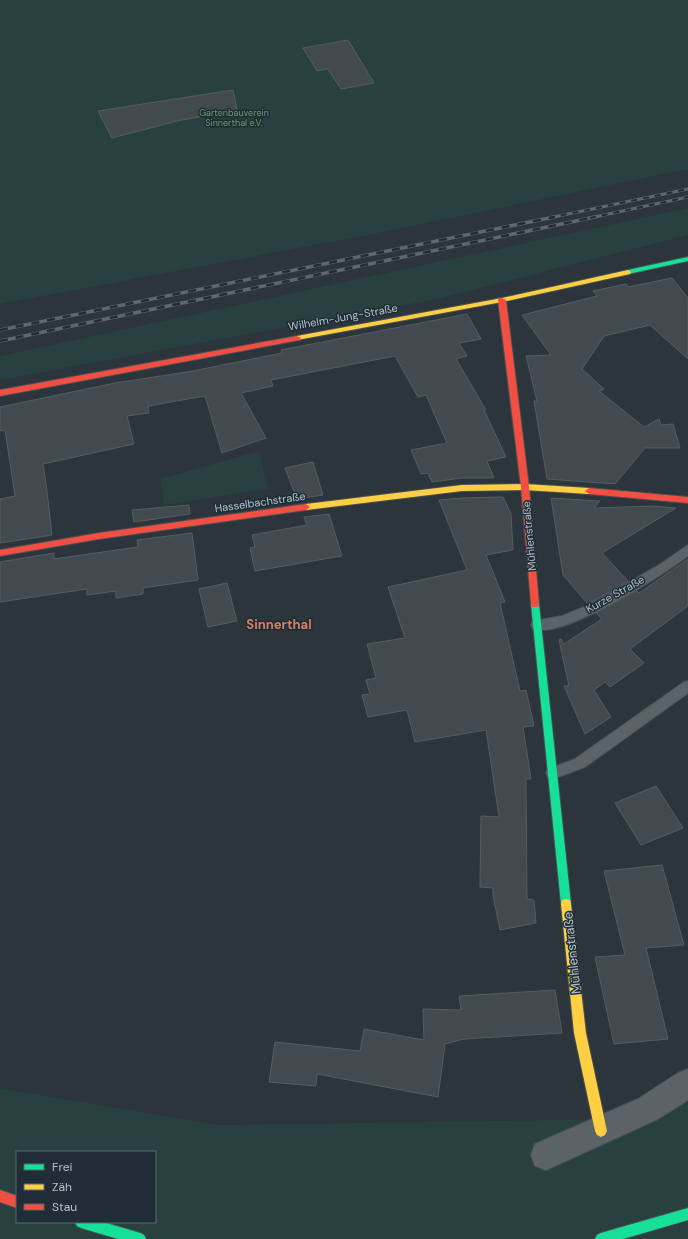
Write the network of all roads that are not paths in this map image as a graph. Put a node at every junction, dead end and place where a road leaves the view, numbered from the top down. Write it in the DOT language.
graph roads {
  1 [pos="688,259"];
  2 [pos="502,300"];
  3 [pos="0,393"];
  4 [pos="525,487"];
  5 [pos="688,500"];
  6 [pos="688,550"];
  7 [pos="0,553"];
  8 [pos="537,625"];
  9 [pos="688,686"];
  10 [pos="553,773"];
  11 [pos="688,1083"];
  12 [pos="601,1131"];
  13 [pos="546,1155"];
  14 [pos="0,1196"];
  15 [pos="16,1202"];
  16 [pos="688,1214"];
  17 [pos="84,1223"];
  18 [pos="140,1239"];
  19 [pos="601,1239"];
  1 -- 2 [label="street, Wilhelm-Jung-Straße"];
  2 -- 3 [label="street, Wilhelm-Jung-Straße"];
  2 -- 4 [label="street, Mühlenstraße"];
  4 -- 5 [label="street"];
  4 -- 7 [label="street, Hasselbachstraße"];
  4 -- 8 [label="street, Mühlenstraße"];
  6 -- 8 [label="lane, Kurze Straße"];
  8 -- 10 [label="street, Mühlenstraße"];
  9 -- 10 [label="lane"];
  10 -- 12 [label="street, Mühlenstraße"];
  11 -- 12 [label="street"];
  12 -- 13 [label="street"];
  14 -- 15 [label="street"];
  16 -- 19 [label="street"];
  17 -- 18 [label="street"];
}
